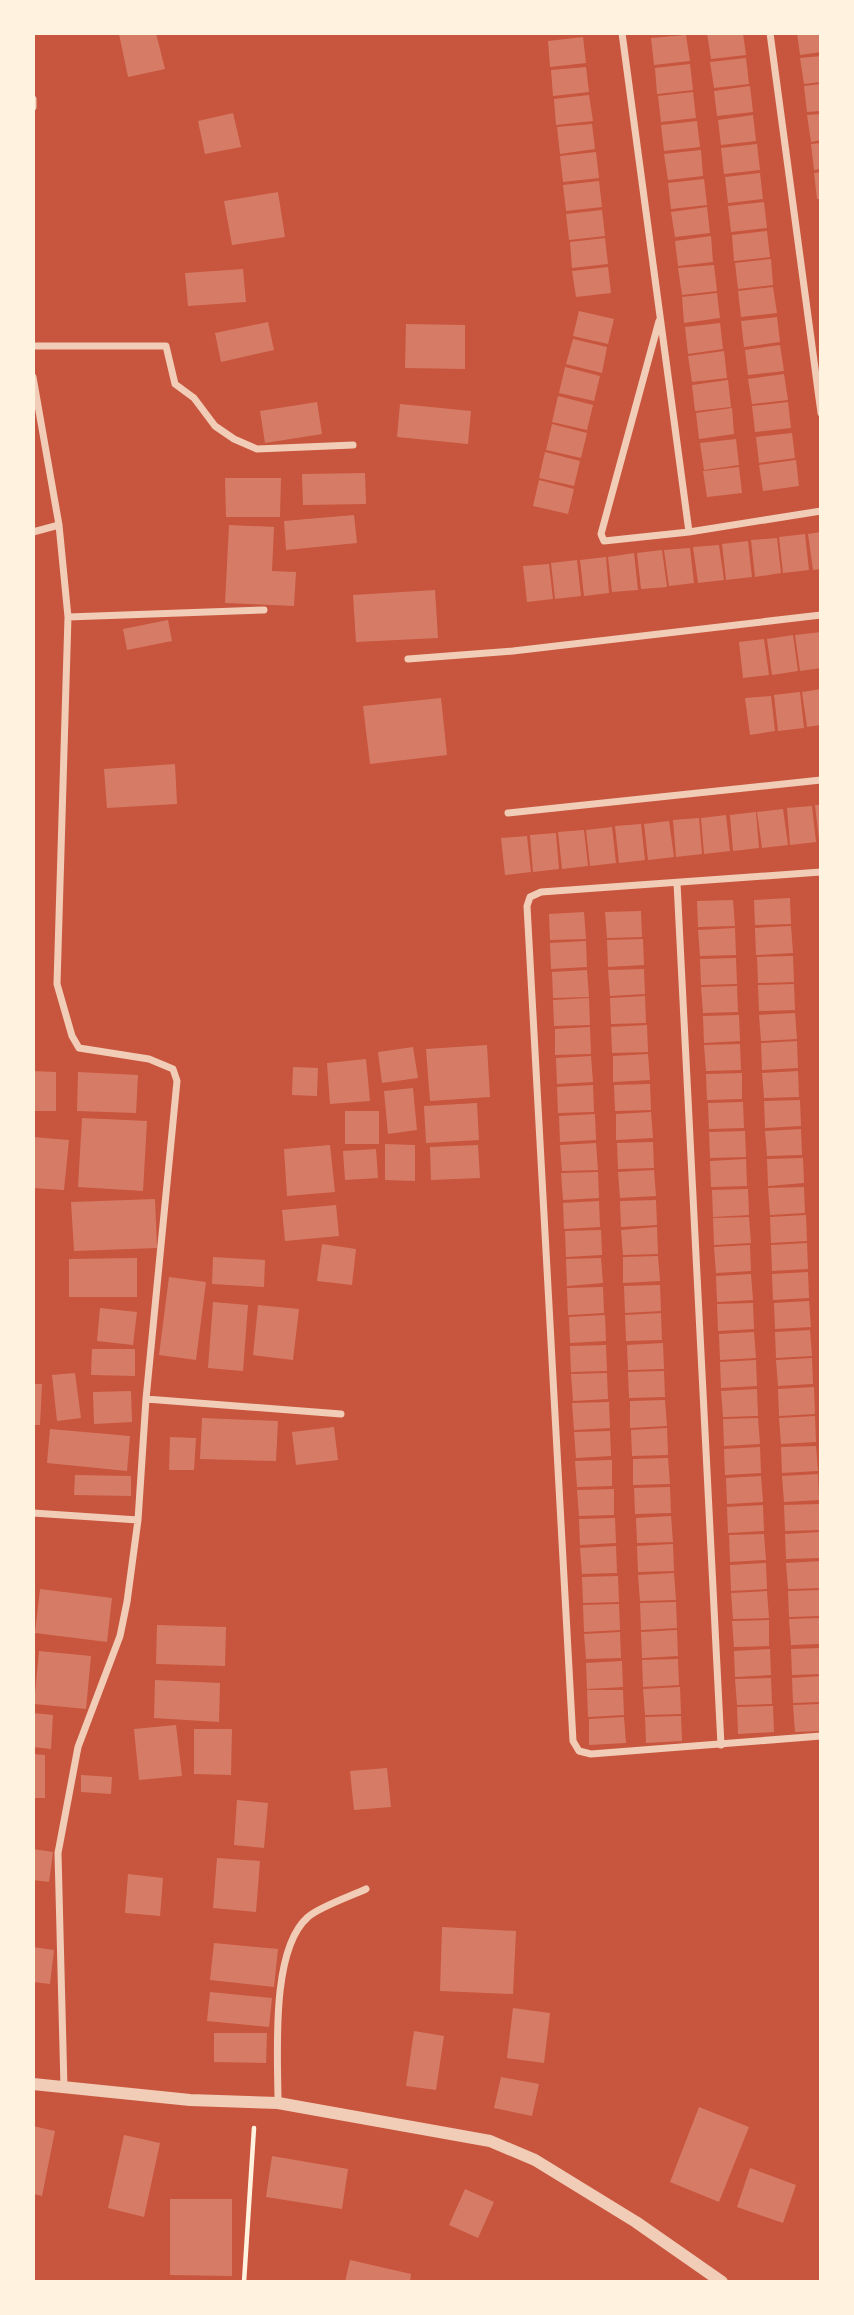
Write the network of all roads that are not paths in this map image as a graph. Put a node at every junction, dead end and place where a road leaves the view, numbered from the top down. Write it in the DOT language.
graph roads {
  1 [pos="622,33"];
  2 [pos="770,33"];
  3 [pos="33,99"];
  4 [pos="33,107"];
  5 [pos="660,318"];
  6 [pos="33,346"];
  7 [pos="33,377"];
  8 [pos="821,413"];
  9 [pos="353,445"];
  10 [pos="821,511"];
  11 [pos="59,526"];
  12 [pos="33,532"];
  13 [pos="689,532"];
  14 [pos="264,610"];
  15 [pos="821,615"];
  16 [pos="68,617"];
  17 [pos="408,659"];
  18 [pos="821,780"];
  19 [pos="508,813"];
  20 [pos="821,872"];
  21 [pos="677,883"];
  22 [pos="146,1399"];
  23 [pos="341,1414"];
  24 [pos="33,1513"];
  25 [pos="138,1520"];
  26 [pos="821,1736"];
  27 [pos="721,1745"];
  28 [pos="366,1889"];
  29 [pos="33,2084"];
  30 [pos="64,2088"];
  31 [pos="278,2103"];
  32 [pos="722,2282"];
  1 -- 5 [label="street"];
  2 -- 8 [label="street"];
  3 -- 4 [label="street"];
  5 -- 13 [label="street"];
  5 -- 13 [label="street"];
  6 -- 9 [label="street"];
  7 -- 11 [label="street"];
  10 -- 13 [label="street"];
  11 -- 12 [label="street"];
  11 -- 16 [label="street"];
  14 -- 16 [label="street"];
  15 -- 17 [label="street"];
  16 -- 22 [label="street"];
  18 -- 19 [label="street"];
  20 -- 21 [label="street"];
  21 -- 27 [label="street"];
  21 -- 27 [label="street"];
  22 -- 23 [label="street"];
  22 -- 25 [label="street"];
  24 -- 25 [label="street"];
  25 -- 30 [label="street"];
  26 -- 27 [label="street"];
  28 -- 31 [label="street"];
  29 -- 30 [label="street"];
  30 -- 31 [label="street"];
  31 -- 32 [label="street"];
}
